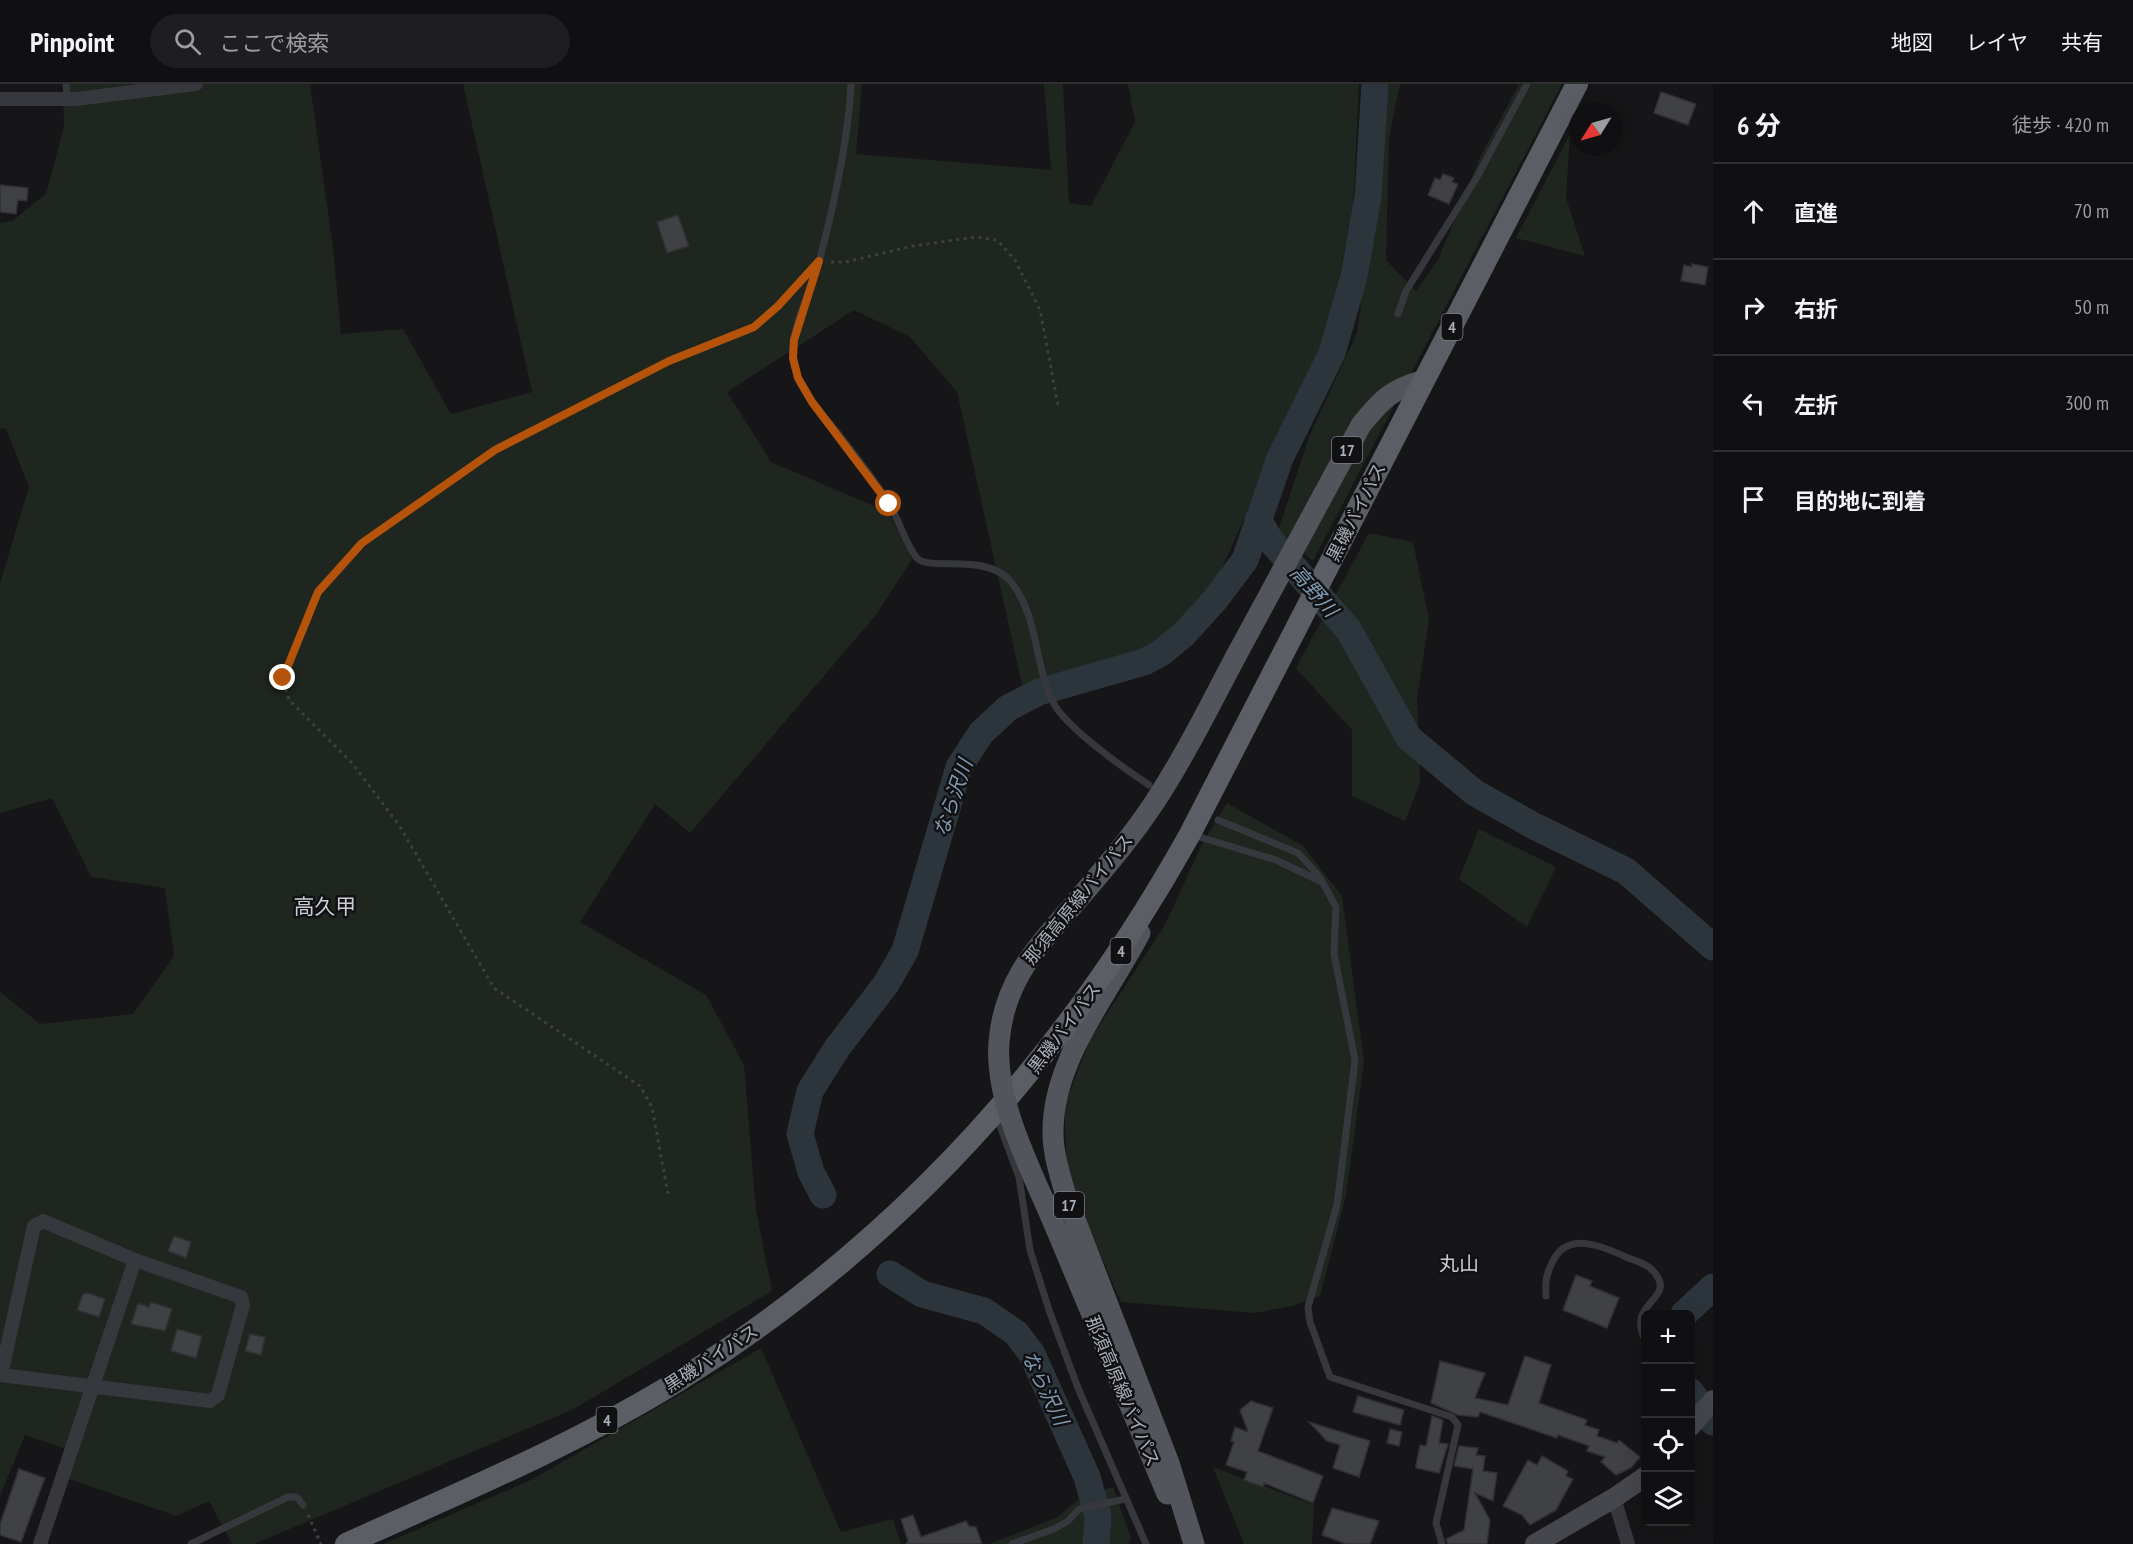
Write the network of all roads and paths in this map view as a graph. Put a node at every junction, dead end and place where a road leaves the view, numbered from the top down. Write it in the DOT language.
graph roads {
  1 [pos="66,84"];
  2 [pos="196,84"];
  3 [pos="851,84"];
  4 [pos="1527,84"];
  5 [pos="1577,84"];
  6 [pos="0,99"];
  7 [pos="67,99"];
  8 [pos="819,261"];
  9 [pos="1398,314"];
  10 [pos="1424,380"];
  11 [pos="1058,405"];
  12 [pos="1149,785"];
  13 [pos="1218,820"];
  14 [pos="1190,834"];
  15 [pos="1168,873"];
  16 [pos="1322,883"];
  17 [pos="995,1113"];
  18 [pos="668,1194"];
  19 [pos="135,1260"];
  20 [pos="1546,1296"];
  21 [pos="1645,1310"];
  22 [pos="1641,1315"];
  23 [pos="1641,1331"];
  24 [pos="1,1376"];
  25 [pos="95,1387"];
  26 [pos="1713,1400"];
  27 [pos="1695,1421"];
  28 [pos="1641,1479"];
  29 [pos="1614,1498"];
  30 [pos="1125,1499"];
  31 [pos="303,1505"];
  32 [pos="40,1544"];
  33 [pos="191,1544"];
  34 [pos="321,1544"];
  35 [pos="346,1544"];
  36 [pos="1012,1544"];
  37 [pos="1146,1544"];
  38 [pos="1190,1544"];
  39 [pos="1194,1544"];
  40 [pos="1442,1544"];
  41 [pos="1535,1544"];
  42 [pos="1628,1544"];
  1 -- 7 [label="lane"];
  2 -- 7 [label="street"];
  3 -- 8 [label="lane"];
  4 -- 9 [label="lane"];
  5 -- 10 [label="highway, 黒磯バイパス / 4"];
  6 -- 7 [label="street"];
  8 -- 11 [label="path"];
  8 -- 12 [label="lane"];
  8 -- 18 [label="path"];
  10 -- 14 [label="highway, 黒磯バイパス / 4"];
  10 -- 38 [label="main road, 那須高原線バイパス / 17, bridge"];
  13 -- 16 [label="lane"];
  14 -- 15 [label="highway, 黒磯バイパス / 4"];
  14 -- 16 [label="lane"];
  15 -- 17 [label="highway, 黒磯バイパス / 4"];
  15 -- 39 [label="main road, 那須高原線バイパス / 17"];
  16 -- 40 [label="lane"];
  17 -- 30 [label="lane"];
  17 -- 35 [label="highway, 黒磯バイパス / 4"];
  19 -- 24 [label="street"];
  19 -- 25 [label="street"];
  19 -- 25 [label="street"];
  20 -- 21 [label="lane"];
  22 -- 23 [label="lane"];
  24 -- 25 [label="street"];
  25 -- 32 [label="street"];
  26 -- 27 [label="main road"];
  28 -- 29 [label="main road"];
  29 -- 41 [label="main road"];
  29 -- 42 [label="street"];
  30 -- 36 [label="lane"];
  30 -- 37 [label="lane"];
  31 -- 33 [label="lane"];
  31 -- 34 [label="path"];
}
